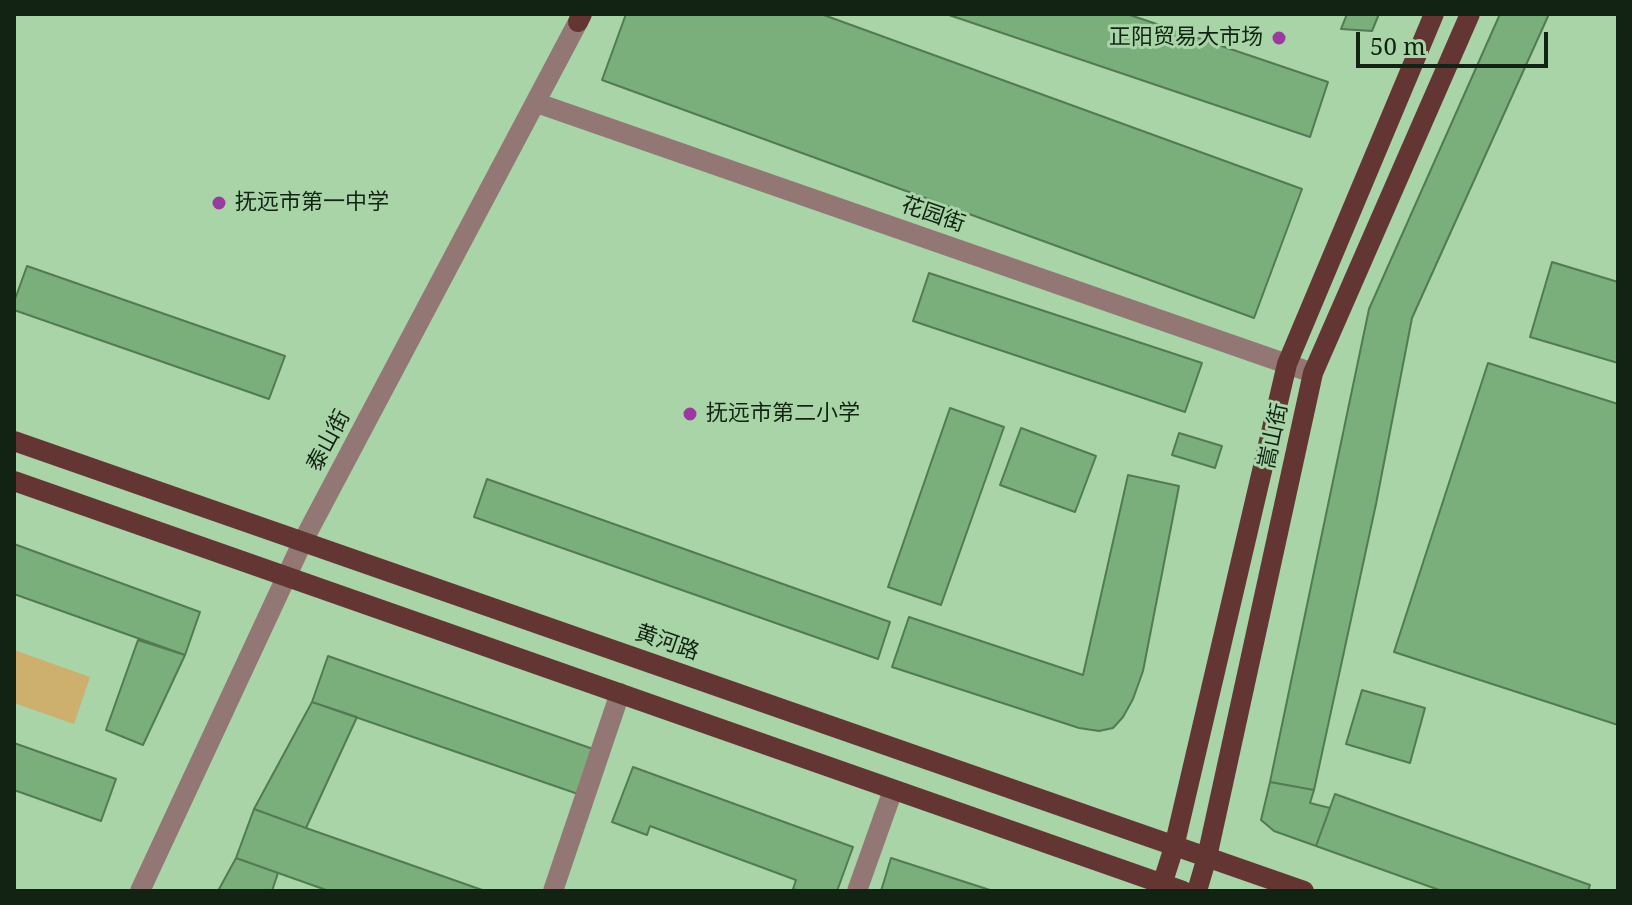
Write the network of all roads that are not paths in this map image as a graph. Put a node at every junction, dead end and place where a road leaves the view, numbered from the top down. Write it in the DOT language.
graph roads {
  1 [pos="1434,14"];
  2 [pos="1470,14"];
  3 [pos="580,17"];
  4 [pos="537,103"];
  5 [pos="1287,364"];
  6 [pos="1313,373"];
  7 [pos="14,441"];
  8 [pos="14,481"];
  9 [pos="303,541"];
  10 [pos="286,576"];
  11 [pos="620,693"];
  12 [pos="893,790"];
  13 [pos="1174,847"];
  14 [pos="1207,857"];
  15 [pos="1161,888"];
  16 [pos="140,891"];
  17 [pos="553,891"];
  18 [pos="857,891"];
  19 [pos="1183,891"];
  20 [pos="1197,891"];
  21 [pos="1304,891"];
  1 -- 5 [label="main road, 嵩山街"];
  2 -- 6 [label="main road, 嵩山街"];
  3 -- 4 [label="street, 泰山街"];
  4 -- 5 [label="street, 花园街"];
  4 -- 9 [label="street, 泰山街"];
  5 -- 6 [label="street, 花园街"];
  5 -- 13 [label="main road, 嵩山街"];
  6 -- 14 [label="main road, 嵩山街"];
  7 -- 9 [label="main road, 黄河路"];
  8 -- 10 [label="main road"];
  9 -- 10 [label="street, 泰山街"];
  9 -- 13 [label="main road, 黄河路"];
  10 -- 11 [label="main road"];
  10 -- 16 [label="street, 泰山街"];
  11 -- 12 [label="main road"];
  11 -- 17 [label="street"];
  12 -- 15 [label="main road"];
  12 -- 18 [label="street"];
  13 -- 14 [label="main road, 黄河路"];
  13 -- 15 [label="main road, 嵩山街"];
  14 -- 20 [label="main road, 嵩山街"];
  14 -- 21 [label="main road, 黄河路"];
  15 -- 19 [label="main road"];
}
